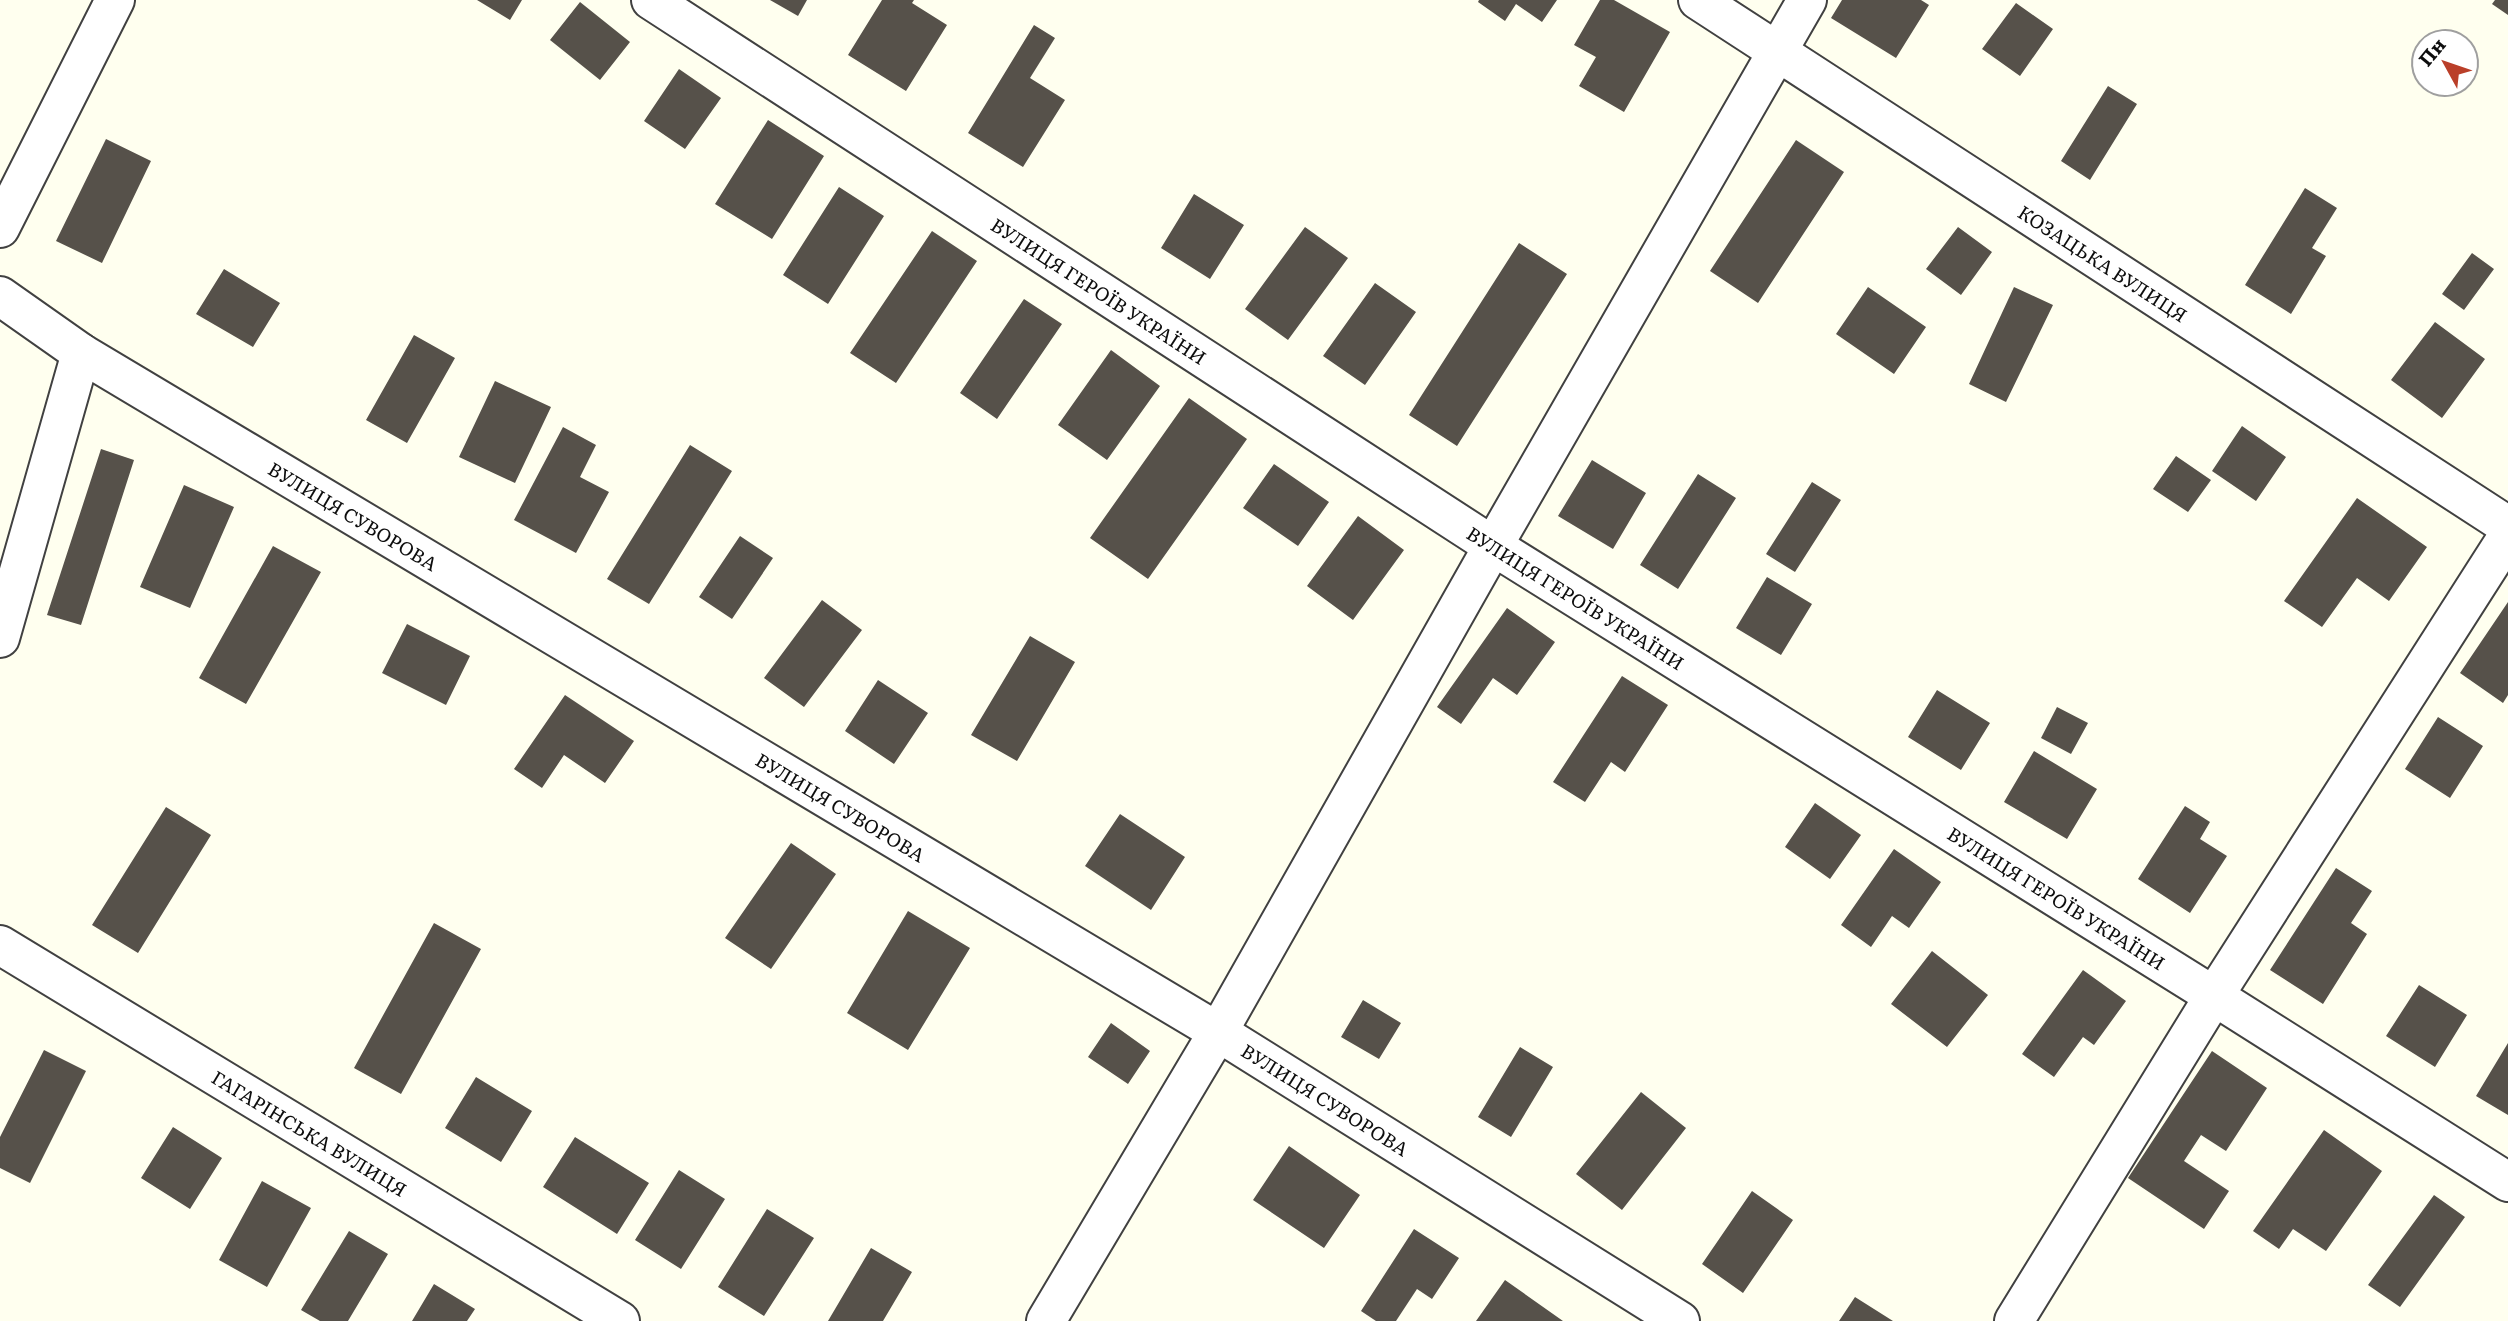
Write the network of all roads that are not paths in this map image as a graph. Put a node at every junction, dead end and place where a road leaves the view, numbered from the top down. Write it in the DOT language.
graph roads {
  1 [pos="115,0"];
  2 [pos="651,0"];
  3 [pos="1698,0"];
  4 [pos="1807,0"];
  5 [pos="1778,52"];
  6 [pos="0,228"];
  7 [pos="0,296"];
  8 [pos="81,353"];
  9 [pos="2508,526"];
  10 [pos="2508,536"];
  11 [pos="1493,545"];
  12 [pos="0,638"];
  13 [pos="0,945"];
  14 [pos="2214,996"];
  15 [pos="1217,1032"];
  16 [pos="2508,1182"];
  17 [pos="620,1321"];
  18 [pos="1046,1321"];
  19 [pos="1680,1321"];
  20 [pos="2014,1321"];
  1 -- 6 [label="street"];
  2 -- 11 [label="street, ВУЛИЦЯ ГЕРОЇВ УКРАЇНИ"];
  3 -- 5 [label="street, КОЗАЦЬКА ВУЛИЦЯ"];
  4 -- 5 [label="street"];
  5 -- 9 [label="street, КОЗАЦЬКА ВУЛИЦЯ"];
  5 -- 11 [label="street"];
  7 -- 8 [label="street, ВУЛИЦЯ СУВОРОВА"];
  8 -- 12 [label="street"];
  8 -- 15 [label="street, ВУЛИЦЯ СУВОРОВА"];
  10 -- 14 [label="street"];
  11 -- 14 [label="street, ВУЛИЦЯ ГЕРОЇВ УКРАЇНИ"];
  11 -- 15 [label="street"];
  13 -- 17 [label="street, ГАГАРІНСЬКА ВУЛИЦЯ"];
  14 -- 16 [label="street, ВУЛИЦЯ ГЕРОЇВ УКРАЇНИ"];
  14 -- 20 [label="street"];
  15 -- 18 [label="street"];
  15 -- 19 [label="street, ВУЛИЦЯ СУВОРОВА"];
}
